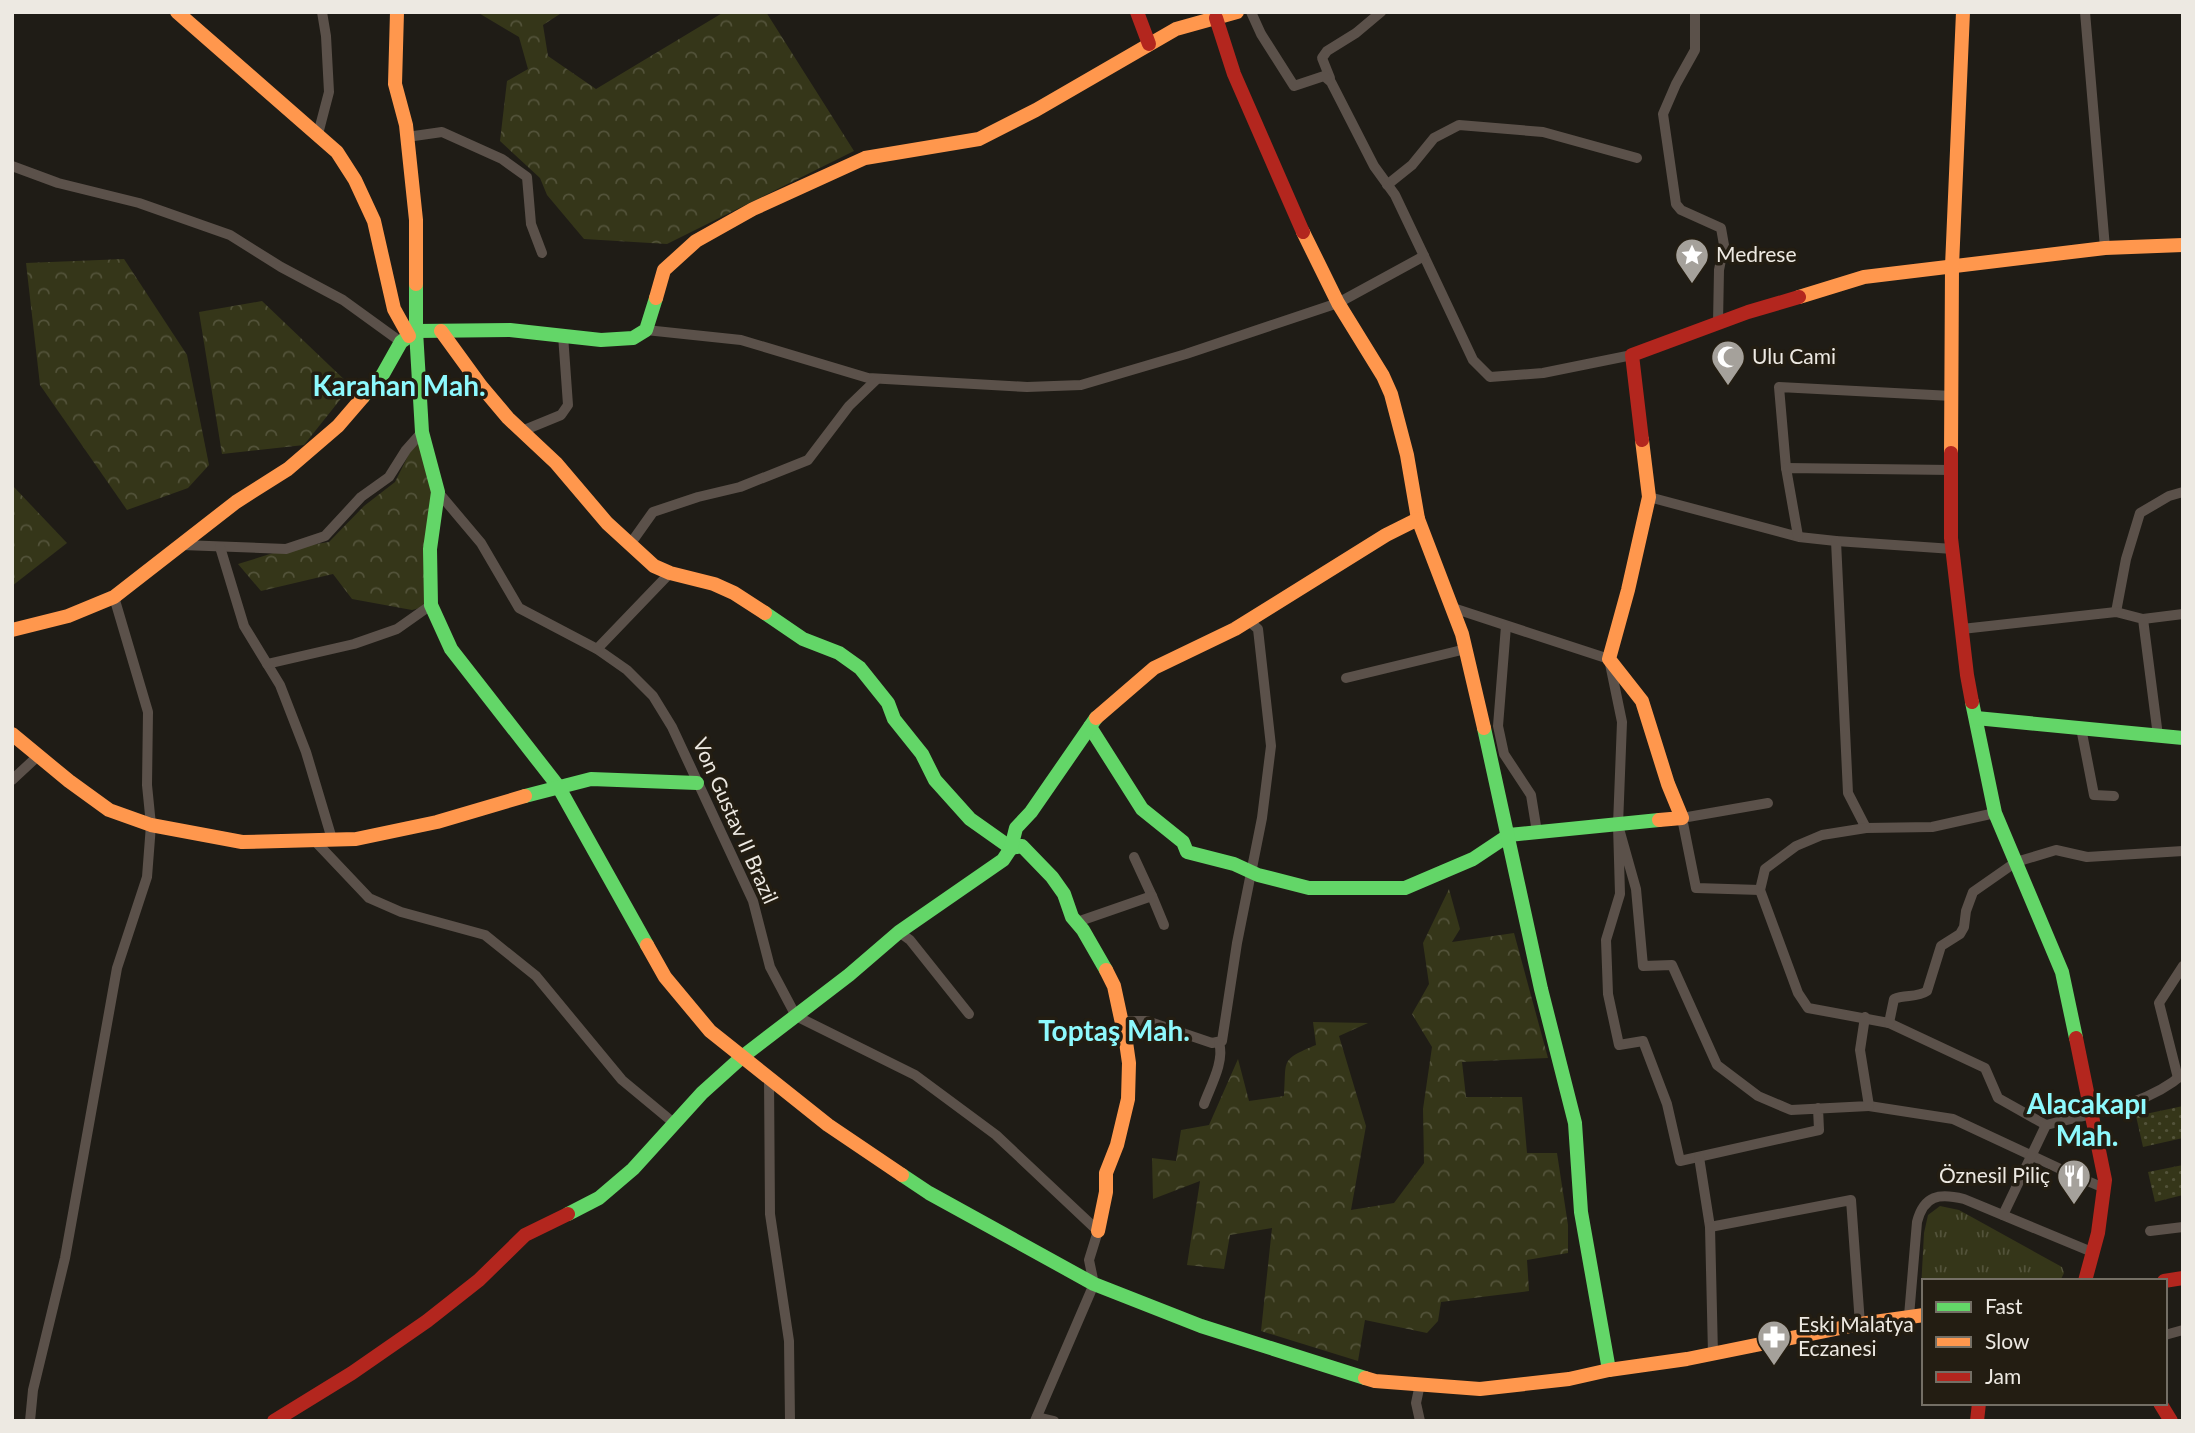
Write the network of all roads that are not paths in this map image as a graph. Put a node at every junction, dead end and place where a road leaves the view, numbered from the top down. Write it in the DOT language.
graph roads {
  1 [pos="177,12"];
  2 [pos="322,12"];
  3 [pos="397,12"];
  4 [pos="1137,12"];
  5 [pos="1237,12"];
  6 [pos="1251,12"];
  7 [pos="1381,12"];
  8 [pos="1695,12"];
  9 [pos="1963,12"];
  10 [pos="2085,12"];
  11 [pos="1216,18"];
  12 [pos="1149,44"];
  13 [pos="1331,82"];
  14 [pos="318,134"];
  15 [pos="407,137"];
  16 [pos="1637,159"];
  17 [pos="12,166"];
  18 [pos="1387,185"];
  19 [pos="2183,245"];
  20 [pos="2105,248"];
  21 [pos="542,253"];
  22 [pos="1424,256"];
  23 [pos="1952,266"];
  24 [pos="1338,303"];
  25 [pos="1718,323"];
  26 [pos="646,330"];
  27 [pos="441,331"];
  28 [pos="563,335"];
  29 [pos="409,336"];
  30 [pos="1632,355"];
  31 [pos="877,379"];
  32 [pos="1952,396"];
  33 [pos="522,431"];
  34 [pos="422,432"];
  35 [pos="1786,468"];
  36 [pos="1952,470"];
  37 [pos="438,492"];
  38 [pos="2183,492"];
  39 [pos="1649,497"];
  40 [pos="1418,519"];
  41 [pos="1798,536"];
  42 [pos="1836,541"];
  43 [pos="631,543"];
  44 [pos="182,545"];
  45 [pos="220,547"];
  46 [pos="1953,549"];
  47 [pos="670,573"];
  48 [pos="114,597"];
  49 [pos="431,605"];
  50 [pos="1453,608"];
  51 [pos="2116,612"];
  52 [pos="2183,614"];
  53 [pos="2143,620"];
  54 [pos="1249,621"];
  55 [pos="1506,626"];
  56 [pos="1962,629"];
  57 [pos="12,630"];
  58 [pos="597,649"];
  59 [pos="1466,649"];
  60 [pos="1609,659"];
  61 [pos="267,664"];
  62 [pos="1346,678"];
  63 [pos="1976,718"];
  64 [pos="1090,727"];
  65 [pos="2081,728"];
  66 [pos="12,734"];
  67 [pos="2158,736"];
  68 [pos="2183,738"];
  69 [pos="39,755"];
  70 [pos="12,780"];
  71 [pos="697,783"];
  72 [pos="558,786"];
  73 [pos="2114,796"];
  74 [pos="1768,803"];
  75 [pos="1995,813"];
  76 [pos="1682,818"];
  77 [pos="151,825"];
  78 [pos="1618,825"];
  79 [pos="1866,828"];
  80 [pos="1537,832"];
  81 [pos="1509,835"];
  82 [pos="332,839"];
  83 [pos="314,840"];
  84 [pos="1011,848"];
  85 [pos="2183,851"];
  86 [pos="1134,857"];
  87 [pos="2016,862"];
  88 [pos="1250,871"];
  89 [pos="1760,890"];
  90 [pos="1152,896"];
  91 [pos="1077,922"];
  92 [pos="1164,925"];
  93 [pos="899,932"];
  94 [pos="2183,966"];
  95 [pos="969,1014"];
  96 [pos="796,1016"];
  97 [pos="1865,1017"];
  98 [pos="1122,1021"];
  99 [pos="1889,1023"];
  100 [pos="1219,1043"];
  101 [pos="742,1057"];
  102 [pos="2180,1076"];
  103 [pos="769,1078"];
  104 [pos="1204,1104"];
  105 [pos="1869,1107"];
  106 [pos="1818,1108"];
  107 [pos="2091,1113"];
  108 [pos="675,1124"];
  109 [pos="2046,1125"];
  110 [pos="2032,1154"];
  111 [pos="1699,1157"];
  112 [pos="2104,1188"];
  113 [pos="2003,1215"];
  114 [pos="1710,1227"];
  115 [pos="2183,1227"];
  116 [pos="1098,1231"];
  117 [pos="2150,1231"];
  118 [pos="2092,1252"];
  119 [pos="2085,1279"];
  120 [pos="1094,1284"];
  121 [pos="1916,1316"];
  122 [pos="1860,1324"];
  123 [pos="1713,1354"];
  124 [pos="1609,1370"];
  125 [pos="1420,1384"];
  126 [pos="2161,1405"];
  127 [pos="1036,1419"];
  128 [pos="30,1421"];
  129 [pos="274,1421"];
  130 [pos="790,1421"];
  131 [pos="1054,1421"];
  132 [pos="1420,1421"];
  133 [pos="2171,1421"];
  1 -- 14 [label="street"];
  2 -- 14 [label="street"];
  3 -- 15 [label="street"];
  4 -- 12 [label="street"];
  5 -- 11 [label="street"];
  6 -- 13 [label="street"];
  7 -- 13 [label="street"];
  8 -- 25 [label="street"];
  9 -- 23 [label="street"];
  10 -- 20 [label="street"];
  11 -- 12 [label="street"];
  11 -- 24 [label="street"];
  12 -- 26 [label="street"];
  13 -- 18 [label="street"];
  14 -- 29 [label="street"];
  15 -- 21 [label="street"];
  15 -- 29 [label="street"];
  16 -- 18 [label="street"];
  17 -- 29 [label="street"];
  18 -- 22 [label="street"];
  19 -- 20 [label="street"];
  20 -- 23 [label="street"];
  22 -- 24 [label="street"];
  22 -- 30 [label="street"];
  23 -- 25 [label="street"];
  23 -- 32 [label="street"];
  24 -- 31 [label="street"];
  24 -- 40 [label="street"];
  25 -- 30 [label="street"];
  26 -- 28 [label="street"];
  26 -- 31 [label="street"];
  27 -- 28 [label="street"];
  27 -- 29 [label="street"];
  27 -- 33 [label="street"];
  28 -- 33 [label="street"];
  29 -- 34 [label="street"];
  29 -- 44 [label="street"];
  30 -- 39 [label="street"];
  31 -- 43 [label="street"];
  32 -- 35 [label="street"];
  32 -- 36 [label="street"];
  33 -- 43 [label="street"];
  34 -- 37 [label="street"];
  34 -- 45 [label="street"];
  35 -- 36 [label="street"];
  35 -- 41 [label="street"];
  36 -- 46 [label="street"];
  37 -- 49 [label="street"];
  37 -- 58 [label="street, Von Gustav II Brazil"];
  38 -- 51 [label="street"];
  39 -- 41 [label="street"];
  39 -- 60 [label="street"];
  40 -- 50 [label="street"];
  40 -- 54 [label="street"];
  41 -- 42 [label="street"];
  42 -- 46 [label="street"];
  42 -- 79 [label="street"];
  43 -- 47 [label="street"];
  44 -- 45 [label="street"];
  44 -- 48 [label="street"];
  45 -- 61 [label="street"];
  46 -- 56 [label="street"];
  47 -- 58 [label="street"];
  47 -- 84 [label="street"];
  48 -- 57 [label="street"];
  48 -- 77 [label="street"];
  49 -- 61 [label="street"];
  49 -- 72 [label="street"];
  50 -- 55 [label="street"];
  50 -- 59 [label="street"];
  51 -- 53 [label="street"];
  51 -- 56 [label="street"];
  52 -- 53 [label="street"];
  53 -- 67 [label="street"];
  54 -- 64 [label="street"];
  54 -- 88 [label="street"];
  55 -- 60 [label="street"];
  55 -- 80 [label="street"];
  56 -- 63 [label="street"];
  58 -- 71 [label="street, Von Gustav II Brazil"];
  59 -- 62 [label="street"];
  59 -- 81 [label="street"];
  60 -- 76 [label="street"];
  60 -- 78 [label="street"];
  61 -- 82 [label="street"];
  63 -- 65 [label="street"];
  63 -- 75 [label="street"];
  64 -- 84 [label="street"];
  64 -- 88 [label="street"];
  65 -- 67 [label="street"];
  65 -- 73 [label="street"];
  66 -- 69 [label="street"];
  67 -- 68 [label="street"];
  69 -- 70 [label="street"];
  69 -- 77 [label="street"];
  71 -- 72 [label="street"];
  71 -- 96 [label="street, Von Gustav II Brazil"];
  72 -- 82 [label="street"];
  72 -- 101 [label="street"];
  74 -- 76 [label="street"];
  75 -- 79 [label="street"];
  75 -- 87 [label="street"];
  76 -- 78 [label="street"];
  76 -- 89 [label="street"];
  77 -- 83 [label="street"];
  77 -- 128 [label="street"];
  78 -- 80 [label="street"];
  78 -- 106 [label="street"];
  78 -- 111 [label="street"];
  79 -- 89 [label="street"];
  80 -- 81 [label="street"];
  81 -- 88 [label="street"];
  81 -- 124 [label="street"];
  82 -- 83 [label="street"];
  83 -- 108 [label="street"];
  84 -- 91 [label="street"];
  84 -- 93 [label="street"];
  85 -- 87 [label="street"];
  86 -- 90 [label="street"];
  87 -- 99 [label="street"];
  87 -- 107 [label="street"];
  88 -- 100 [label="street"];
  89 -- 97 [label="street"];
  90 -- 91 [label="street"];
  90 -- 92 [label="street"];
  91 -- 98 [label="street"];
  93 -- 95 [label="street"];
  93 -- 96 [label="street"];
  94 -- 102 [label="street"];
  96 -- 101 [label="street"];
  96 -- 116 [label="street"];
  97 -- 99 [label="street"];
  97 -- 105 [label="street"];
  98 -- 100 [label="street"];
  98 -- 116 [label="street"];
  99 -- 109 [label="street"];
  100 -- 104 [label="street"];
  101 -- 103 [label="street"];
  101 -- 108 [label="street"];
  102 -- 107 [label="street"];
  103 -- 120 [label="street"];
  103 -- 130 [label="street"];
  105 -- 106 [label="street"];
  105 -- 110 [label="street"];
  106 -- 111 [label="street"];
  107 -- 109 [label="street"];
  107 -- 112 [label="street"];
  108 -- 129 [label="street"];
  109 -- 110 [label="street"];
  110 -- 112 [label="street"];
  110 -- 113 [label="street"];
  111 -- 114 [label="street"];
  112 -- 118 [label="street"];
  113 -- 118 [label="street"];
  113 -- 121 [label="street"];
  114 -- 122 [label="street"];
  114 -- 123 [label="street"];
  115 -- 117 [label="street"];
  116 -- 120 [label="street"];
  118 -- 119 [label="street"];
  120 -- 125 [label="street"];
  120 -- 127 [label="street"];
  121 -- 122 [label="street"];
  122 -- 123 [label="street"];
  123 -- 124 [label="street"];
  124 -- 125 [label="street"];
  125 -- 132 [label="street"];
  126 -- 133 [label="street"];
  127 -- 131 [label="street"];
}
